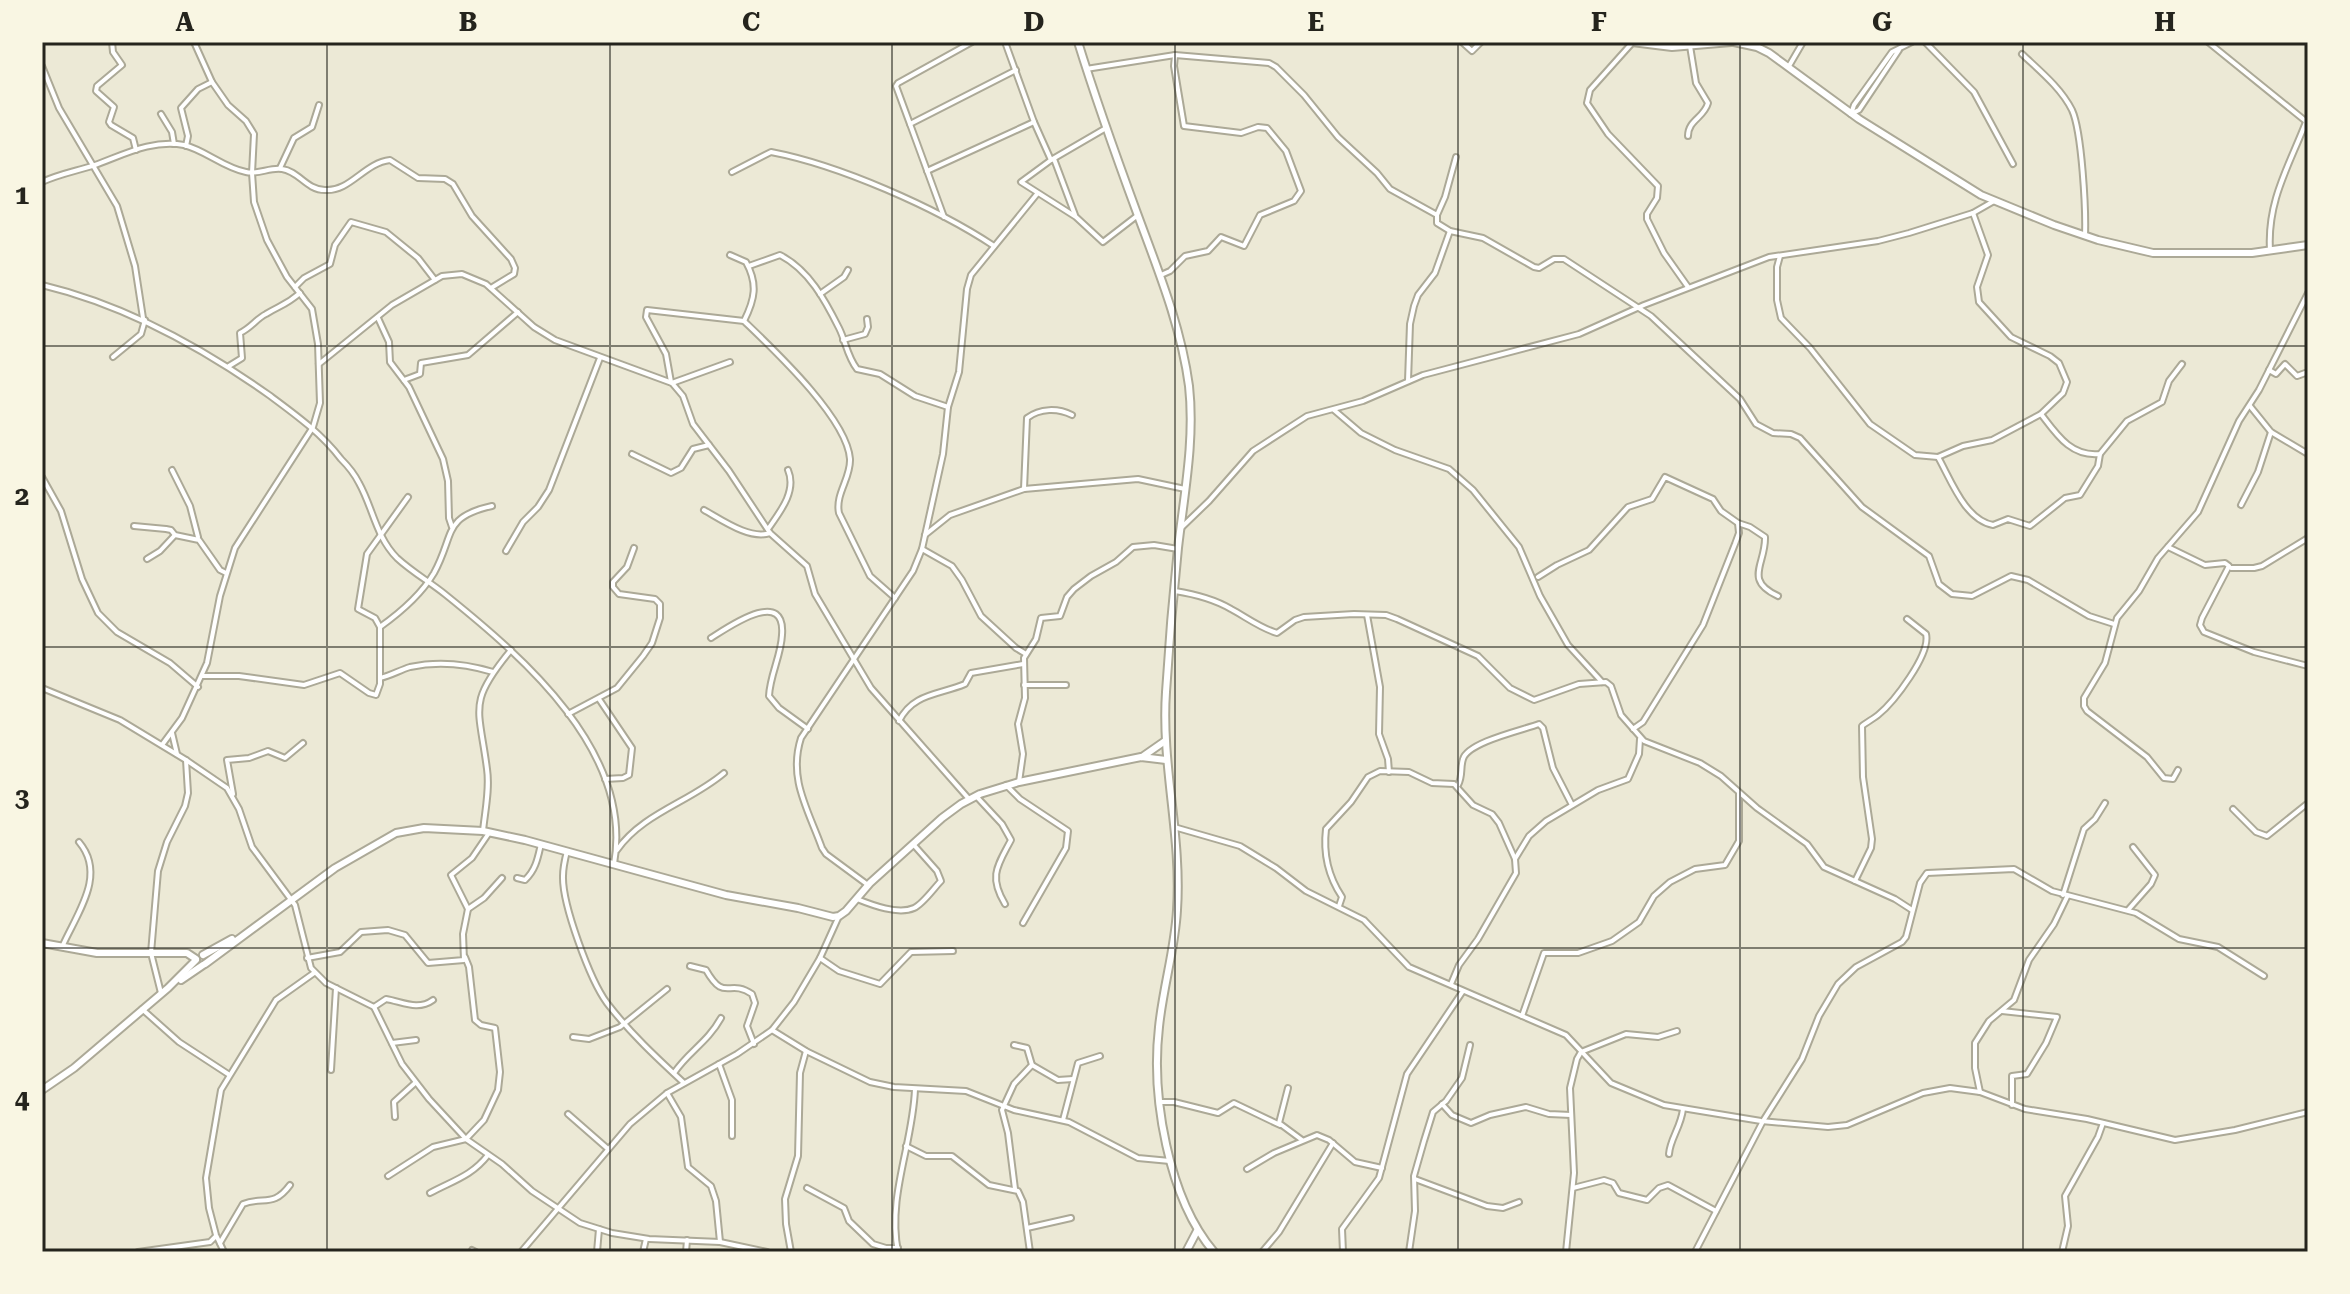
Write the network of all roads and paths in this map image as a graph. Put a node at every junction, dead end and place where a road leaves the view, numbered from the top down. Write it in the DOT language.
graph roads {
  1 [pos="112,42"];
  2 [pos="194,42"];
  3 [pos="972,42"];
  4 [pos="1005,42"];
  5 [pos="1078,42"];
  6 [pos="1462,42"];
  7 [pos="1481,42"];
  8 [pos="1633,42"];
  9 [pos="1732,42"];
  10 [pos="1803,42"];
  11 [pos="1912,42"];
  12 [pos="1925,42"];
  13 [pos="2208,42"];
  14 [pos="1750,43"];
  15 [pos="1690,46"];
  16 [pos="2022,54"];
  17 [pos="1175,55"];
  18 [pos="42,66"];
  19 [pos="1789,66"];
  20 [pos="1086,69"];
  21 [pos="1016,70"];
  22 [pos="212,82"];
  23 [pos="319,105"];
  24 [pos="161,114"];
  25 [pos="1851,114"];
  26 [pos="1034,122"];
  27 [pos="2307,122"];
  28 [pos="910,124"];
  29 [pos="1106,128"];
  30 [pos="1688,136"];
  31 [pos="174,144"];
  32 [pos="186,146"];
  33 [pos="136,150"];
  34 [pos="1456,157"];
  35 [pos="1052,160"];
  36 [pos="2013,164"];
  37 [pos="95,165"];
  38 [pos="280,168"];
  39 [pos="927,171"];
  40 [pos="732,172"];
  41 [pos="252,173"];
  42 [pos="42,182"];
  43 [pos="1037,194"];
  44 [pos="1994,201"];
  45 [pos="1973,213"];
  46 [pos="1138,215"];
  47 [pos="1437,215"];
  48 [pos="944,217"];
  49 [pos="1076,217"];
  50 [pos="1450,231"];
  51 [pos="2085,236"];
  52 [pos="2308,245"];
  53 [pos="994,246"];
  54 [pos="2270,250"];
  55 [pos="1780,254"];
  56 [pos="730,255"];
  57 [pos="749,266"];
  58 [pos="848,270"];
  59 [pos="1161,275"];
  60 [pos="435,280"];
  61 [pos="42,285"];
  62 [pos="295,287"];
  63 [pos="1688,287"];
  64 [pos="491,288"];
  65 [pos="300,293"];
  66 [pos="2308,293"];
  67 [pos="820,294"];
  68 [pos="1638,308"];
  69 [pos="518,312"];
  70 [pos="378,317"];
  71 [pos="144,319"];
  72 [pos="867,319"];
  73 [pos="744,321"];
  74 [pos="843,340"];
  75 [pos="113,357"];
  76 [pos="600,358"];
  77 [pos="730,362"];
  78 [pos="319,364"];
  79 [pos="2182,364"];
  80 [pos="229,366"];
  81 [pos="2269,370"];
  82 [pos="2308,372"];
  83 [pos="404,380"];
  84 [pos="1408,381"];
  85 [pos="672,382"];
  86 [pos="2250,406"];
  87 [pos="948,407"];
  88 [pos="1334,410"];
  89 [pos="2041,414"];
  90 [pos="1072,415"];
  91 [pos="313,427"];
  92 [pos="2271,432"];
  93 [pos="709,445"];
  94 [pos="632,454"];
  95 [pos="2100,454"];
  96 [pos="2308,454"];
  97 [pos="1938,457"];
  98 [pos="172,470"];
  99 [pos="788,470"];
  100 [pos="42,477"];
  101 [pos="1024,489"];
  102 [pos="1185,489"];
  103 [pos="408,497"];
  104 [pos="2241,505"];
  105 [pos="492,506"];
  106 [pos="704,510"];
  107 [pos="1738,523"];
  108 [pos="134,526"];
  109 [pos="1181,528"];
  110 [pos="452,530"];
  111 [pos="769,531"];
  112 [pos="175,535"];
  113 [pos="381,535"];
  114 [pos="923,537"];
  115 [pos="2308,538"];
  116 [pos="199,540"];
  117 [pos="2168,547"];
  118 [pos="634,548"];
  119 [pos="922,549"];
  120 [pos="1178,549"];
  121 [pos="506,551"];
  122 [pos="147,559"];
  123 [pos="2230,568"];
  124 [pos="226,573"];
  125 [pos="1538,577"];
  126 [pos="428,581"];
  127 [pos="1175,591"];
  128 [pos="1778,596"];
  129 [pos="895,598"];
  130 [pos="1367,615"];
  131 [pos="1907,619"];
  132 [pos="2114,624"];
  133 [pos="380,627"];
  134 [pos="711,638"];
  135 [pos="511,650"];
  136 [pos="1026,654"];
  137 [pos="854,662"];
  138 [pos="1023,664"];
  139 [pos="2308,666"];
  140 [pos="493,672"];
  141 [pos="202,676"];
  142 [pos="380,678"];
  143 [pos="1602,682"];
  144 [pos="1024,685"];
  145 [pos="1066,685"];
  146 [pos="198,687"];
  147 [pos="42,688"];
  148 [pos="599,699"];
  149 [pos="568,714"];
  150 [pos="899,721"];
  151 [pos="808,729"];
  152 [pos="1633,729"];
  153 [pos="172,731"];
  154 [pos="1640,738"];
  155 [pos="1165,741"];
  156 [pos="303,743"];
  157 [pos="162,745"];
  158 [pos="177,754"];
  159 [pos="1141,757"];
  160 [pos="186,760"];
  161 [pos="1166,760"];
  162 [pos="2178,770"];
  163 [pos="1389,772"];
  164 [pos="724,773"];
  165 [pos="605,779"];
  166 [pos="1019,782"];
  167 [pos="1006,785"];
  168 [pos="1458,786"];
  169 [pos="1739,793"];
  170 [pos="234,796"];
  171 [pos="973,798"];
  172 [pos="2105,803"];
  173 [pos="2308,803"];
  174 [pos="1572,805"];
  175 [pos="2233,809"];
  176 [pos="1174,827"];
  177 [pos="486,832"];
  178 [pos="79,842"];
  179 [pos="541,844"];
  180 [pos="913,844"];
  181 [pos="2133,847"];
  182 [pos="567,851"];
  183 [pos="616,852"];
  184 [pos="1515,859"];
  185 [pos="614,864"];
  186 [pos="502,878"];
  187 [pos="517,878"];
  188 [pos="1855,881"];
  189 [pos="868,885"];
  190 [pos="2065,895"];
  191 [pos="291,899"];
  192 [pos="857,899"];
  193 [pos="1005,904"];
  194 [pos="1339,906"];
  195 [pos="468,909"];
  196 [pos="1912,910"];
  197 [pos="2128,910"];
  198 [pos="839,916"];
  199 [pos="1023,923"];
  200 [pos="249,931"];
  201 [pos="42,943"];
  202 [pos="62,947"];
  203 [pos="953,951"];
  204 [pos="151,953"];
  205 [pos="199,957"];
  206 [pos="465,957"];
  207 [pos="307,958"];
  208 [pos="820,958"];
  209 [pos="204,965"];
  210 [pos="690,966"];
  211 [pos="314,973"];
  212 [pos="2264,976"];
  213 [pos="1451,984"];
  214 [pos="337,987"];
  215 [pos="667,989"];
  216 [pos="164,991"];
  217 [pos="1463,991"];
  218 [pos="433,1000"];
  219 [pos="374,1007"];
  220 [pos="142,1009"];
  221 [pos="2002,1011"];
  222 [pos="1522,1016"];
  223 [pos="721,1018"];
  224 [pos="624,1024"];
  225 [pos="772,1030"];
  226 [pos="1677,1031"];
  227 [pos="573,1037"];
  228 [pos="416,1040"];
  229 [pos="392,1043"];
  230 [pos="754,1044"];
  231 [pos="1014,1045"];
  232 [pos="1470,1045"];
  233 [pos="806,1051"];
  234 [pos="1581,1052"];
  235 [pos="1100,1056"];
  236 [pos="719,1064"];
  237 [pos="1032,1065"];
  238 [pos="331,1070"];
  239 [pos="674,1073"];
  240 [pos="228,1074"];
  241 [pos="1073,1079"];
  242 [pos="415,1083"];
  243 [pos="684,1083"];
  244 [pos="1288,1088"];
  245 [pos="915,1089"];
  246 [pos="42,1090"];
  247 [pos="1980,1092"];
  248 [pos="667,1093"];
  249 [pos="1160,1102"];
  250 [pos="1442,1104"];
  251 [pos="2012,1105"];
  252 [pos="1003,1106"];
  253 [pos="1683,1109"];
  254 [pos="2308,1112"];
  255 [pos="568,1114"];
  256 [pos="1571,1115"];
  257 [pos="395,1117"];
  258 [pos="1063,1120"];
  259 [pos="1763,1121"];
  260 [pos="2103,1123"];
  261 [pos="1280,1125"];
  262 [pos="732,1136"];
  263 [pos="466,1139"];
  264 [pos="1302,1140"];
  265 [pos="1333,1143"];
  266 [pos="906,1146"];
  267 [pos="608,1149"];
  268 [pos="1669,1154"];
  269 [pos="488,1155"];
  270 [pos="1171,1161"];
  271 [pos="1382,1168"];
  272 [pos="1247,1169"];
  273 [pos="388,1176"];
  274 [pos="1415,1179"];
  275 [pos="290,1185"];
  276 [pos="807,1188"];
  277 [pos="1573,1188"];
  278 [pos="1015,1189"];
  279 [pos="430,1193"];
  280 [pos="1519,1202"];
  281 [pos="557,1208"];
  282 [pos="1716,1211"];
  283 [pos="1071,1218"];
  284 [pos="1027,1228"];
  285 [pos="599,1229"];
  286 [pos="1197,1231"];
  287 [pos="216,1235"];
  288 [pos="646,1239"];
  289 [pos="687,1240"];
  290 [pos="720,1242"];
  291 [pos="743,1249"];
  292 [pos="221,1250"];
  293 [pos="523,1250"];
  294 [pos="898,1250"];
  295 [pos="138,1252"];
  296 [pos="514,1252"];
  297 [pos="597,1252"];
  298 [pos="643,1252"];
  299 [pos="686,1252"];
  300 [pos="767,1252"];
  301 [pos="791,1252"];
  302 [pos="1030,1252"];
  303 [pos="1186,1252"];
  304 [pos="1214,1252"];
  305 [pos="1262,1252"];
  306 [pos="1343,1252"];
  307 [pos="1409,1252"];
  308 [pos="1566,1252"];
  309 [pos="1695,1252"];
  310 [pos="2062,1252"];
  1 -- 33 [label="street"];
  2 -- 22 [label="street"];
  3 -- 28 [label="street"];
  4 -- 21 [label="street"];
  5 -- 20 [label="main road"];
  6 -- 7 [label="street"];
  8 -- 15 [label="main road"];
  8 -- 63 [label="street"];
  9 -- 14 [label="main road"];
  9 -- 15 [label="main road"];
  10 -- 19 [label="street"];
  11 -- 25 [label="street"];
  12 -- 36 [label="street"];
  13 -- 27 [label="street"];
  14 -- 19 [label="main road"];
  15 -- 30 [label="street"];
  16 -- 51 [label="street"];
  17 -- 20 [label="street"];
  17 -- 47 [label="street"];
  17 -- 59 [label="street"];
  18 -- 37 [label="street"];
  19 -- 25 [label="main road"];
  20 -- 29 [label="main road"];
  21 -- 26 [label="street"];
  21 -- 28 [label="street"];
  22 -- 32 [label="street"];
  22 -- 41 [label="street"];
  23 -- 38 [label="street"];
  24 -- 31 [label="street"];
  25 -- 44 [label="main road"];
  26 -- 35 [label="street"];
  26 -- 39 [label="street"];
  27 -- 54 [label="street"];
  28 -- 39 [label="street"];
  29 -- 35 [label="street"];
  29 -- 46 [label="main road"];
  31 -- 32 [label="street"];
  31 -- 33 [label="street"];
  32 -- 41 [label="street"];
  33 -- 37 [label="street"];
  34 -- 47 [label="street"];
  35 -- 43 [label="street"];
  35 -- 49 [label="street"];
  37 -- 42 [label="street"];
  37 -- 71 [label="street"];
  38 -- 41 [label="street"];
  38 -- 64 [label="street"];
  39 -- 48 [label="street"];
  40 -- 48 [label="street"];
  41 -- 62 [label="street"];
  43 -- 49 [label="street"];
  43 -- 53 [label="street"];
  44 -- 45 [label="street"];
  44 -- 51 [label="main road"];
  45 -- 55 [label="street"];
  45 -- 89 [label="street"];
  46 -- 49 [label="street"];
  46 -- 59 [label="main road"];
  47 -- 50 [label="street"];
  48 -- 53 [label="street"];
  50 -- 68 [label="street"];
  50 -- 84 [label="street"];
  51 -- 54 [label="main road"];
  52 -- 54 [label="main road"];
  53 -- 87 [label="street"];
  55 -- 63 [label="street"];
  55 -- 97 [label="street"];
  56 -- 57 [label="street"];
  57 -- 67 [label="street"];
  57 -- 73 [label="street"];
  58 -- 67 [label="street"];
  59 -- 102 [label="main road"];
  60 -- 62 [label="street"];
  60 -- 64 [label="street"];
  60 -- 70 [label="street"];
  61 -- 71 [label="street"];
  62 -- 65 [label="street"];
  63 -- 68 [label="street"];
  64 -- 69 [label="street"];
  65 -- 78 [label="street"];
  65 -- 80 [label="street"];
  66 -- 81 [label="street"];
  67 -- 74 [label="street"];
  68 -- 84 [label="street"];
  68 -- 132 [label="street"];
  69 -- 76 [label="street"];
  69 -- 83 [label="street"];
  70 -- 78 [label="street"];
  70 -- 83 [label="street"];
  71 -- 75 [label="street"];
  71 -- 80 [label="street"];
  72 -- 74 [label="street"];
  73 -- 85 [label="street"];
  73 -- 129 [label="street"];
  74 -- 87 [label="street"];
  76 -- 85 [label="street"];
  76 -- 121 [label="street"];
  77 -- 85 [label="street"];
  78 -- 91 [label="street"];
  79 -- 95 [label="street"];
  80 -- 91 [label="street"];
  81 -- 82 [label="street"];
  81 -- 86 [label="street"];
  83 -- 110 [label="street"];
  84 -- 88 [label="street"];
  85 -- 93 [label="street"];
  86 -- 92 [label="street"];
  86 -- 117 [label="street"];
  87 -- 114 [label="street"];
  88 -- 109 [label="street"];
  88 -- 143 [label="street"];
  89 -- 95 [label="street"];
  89 -- 97 [label="street"];
  90 -- 101 [label="street"];
  91 -- 113 [label="street"];
  91 -- 124 [label="street"];
  92 -- 96 [label="street"];
  92 -- 104 [label="street"];
  93 -- 94 [label="street"];
  93 -- 111 [label="street"];
  95 -- 97 [label="street"];
  98 -- 116 [label="street"];
  99 -- 111 [label="street"];
  100 -- 146 [label="street"];
  101 -- 102 [label="street"];
  101 -- 114 [label="street"];
  102 -- 109 [label="main road"];
  103 -- 113 [label="street"];
  105 -- 110 [label="street"];
  106 -- 111 [label="street"];
  107 -- 125 [label="street"];
  107 -- 128 [label="street"];
  107 -- 152 [label="street"];
  108 -- 112 [label="street"];
  109 -- 120 [label="main road"];
  110 -- 126 [label="street"];
  111 -- 137 [label="street"];
  112 -- 116 [label="street"];
  112 -- 122 [label="street"];
  113 -- 126 [label="street"];
  113 -- 133 [label="street"];
  114 -- 119 [label="street"];
  115 -- 123 [label="street"];
  116 -- 124 [label="street"];
  117 -- 123 [label="street"];
  117 -- 132 [label="street"];
  118 -- 148 [label="street"];
  119 -- 129 [label="street"];
  119 -- 136 [label="street"];
  120 -- 127 [label="main road"];
  120 -- 136 [label="street"];
  123 -- 139 [label="street"];
  124 -- 141 [label="street"];
  126 -- 133 [label="street"];
  126 -- 135 [label="street"];
  127 -- 130 [label="street"];
  127 -- 155 [label="main road"];
  129 -- 137 [label="street"];
  130 -- 143 [label="street"];
  130 -- 163 [label="street"];
  131 -- 188 [label="street"];
  132 -- 162 [label="street"];
  133 -- 142 [label="street"];
  134 -- 151 [label="street"];
  135 -- 140 [label="street"];
  135 -- 149 [label="street"];
  136 -- 138 [label="street"];
  137 -- 150 [label="street"];
  137 -- 151 [label="street"];
  138 -- 144 [label="street"];
  138 -- 150 [label="street"];
  140 -- 142 [label="street"];
  140 -- 177 [label="street"];
  141 -- 142 [label="street"];
  141 -- 146 [label="street"];
  143 -- 152 [label="street"];
  144 -- 145 [label="street"];
  144 -- 166 [label="street"];
  146 -- 153 [label="street"];
  147 -- 157 [label="street"];
  148 -- 149 [label="street"];
  148 -- 165 [label="street"];
  149 -- 165 [label="street"];
  150 -- 171 [label="street"];
  151 -- 189 [label="street"];
  152 -- 154 [label="street"];
  153 -- 157 [label="street"];
  153 -- 158 [label="street"];
  154 -- 169 [label="street"];
  154 -- 174 [label="street"];
  155 -- 159 [label="main road"];
  155 -- 161 [label="main road"];
  156 -- 170 [label="street"];
  157 -- 158 [label="street"];
  158 -- 160 [label="street"];
  159 -- 161 [label="main road"];
  159 -- 166 [label="main road"];
  160 -- 170 [label="street"];
  160 -- 204 [label="street"];
  161 -- 176 [label="main road"];
  163 -- 168 [label="street"];
  163 -- 194 [label="street"];
  164 -- 183 [label="street"];
  165 -- 183 [label="street"];
  166 -- 167 [label="main road"];
  167 -- 171 [label="main road"];
  167 -- 199 [label="street"];
  168 -- 174 [label="street"];
  168 -- 184 [label="street"];
  169 -- 188 [label="street"];
  169 -- 222 [label="street"];
  170 -- 191 [label="street"];
  171 -- 180 [label="main road"];
  171 -- 193 [label="street"];
  172 -- 190 [label="street"];
  173 -- 175 [label="street"];
  174 -- 184 [label="street"];
  176 -- 194 [label="street"];
  176 -- 249 [label="main road"];
  177 -- 179 [label="main road"];
  177 -- 191 [label="main road"];
  177 -- 195 [label="street"];
  178 -- 202 [label="street"];
  179 -- 182 [label="main road"];
  179 -- 187 [label="street"];
  180 -- 189 [label="main road"];
  180 -- 192 [label="street"];
  181 -- 197 [label="street"];
  182 -- 185 [label="main road"];
  182 -- 224 [label="street"];
  183 -- 185 [label="street"];
  184 -- 213 [label="street"];
  185 -- 198 [label="main road"];
  186 -- 195 [label="street"];
  188 -- 196 [label="street"];
  189 -- 192 [label="main road"];
  190 -- 196 [label="street"];
  190 -- 197 [label="street"];
  190 -- 221 [label="street"];
  191 -- 200 [label="main road"];
  191 -- 207 [label="street"];
  192 -- 198 [label="main road"];
  194 -- 213 [label="street"];
  195 -- 206 [label="street"];
  196 -- 259 [label="street"];
  197 -- 212 [label="street"];
  198 -- 208 [label="street"];
  200 -- 205 [label="main road"];
  200 -- 209 [label="main road"];
  201 -- 202 [label="main road"];
  202 -- 204 [label="main road"];
  203 -- 208 [label="street"];
  204 -- 205 [label="main road"];
  204 -- 216 [label="street"];
  205 -- 209 [label="main road"];
  205 -- 216 [label="main road"];
  206 -- 207 [label="street"];
  206 -- 263 [label="street"];
  207 -- 211 [label="street"];
  208 -- 225 [label="street"];
  209 -- 216 [label="main road"];
  210 -- 230 [label="street"];
  211 -- 214 [label="street"];
  211 -- 240 [label="street"];
  213 -- 217 [label="street"];
  214 -- 219 [label="street"];
  214 -- 238 [label="street"];
  215 -- 224 [label="street"];
  216 -- 220 [label="main road"];
  217 -- 222 [label="street"];
  217 -- 271 [label="street"];
  218 -- 219 [label="street"];
  219 -- 229 [label="street"];
  220 -- 240 [label="street"];
  220 -- 246 [label="main road"];
  221 -- 247 [label="street"];
  221 -- 251 [label="street"];
  222 -- 234 [label="street"];
  223 -- 239 [label="street"];
  224 -- 227 [label="street"];
  224 -- 239 [label="street"];
  225 -- 230 [label="street"];
  225 -- 233 [label="street"];
  226 -- 234 [label="street"];
  228 -- 229 [label="street"];
  229 -- 242 [label="street"];
  230 -- 236 [label="street"];
  231 -- 237 [label="street"];
  232 -- 250 [label="street"];
  233 -- 245 [label="street"];
  233 -- 301 [label="street"];
  234 -- 253 [label="street"];
  234 -- 256 [label="street"];
  235 -- 241 [label="street"];
  236 -- 243 [label="street"];
  236 -- 262 [label="street"];
  237 -- 241 [label="street"];
  237 -- 252 [label="street"];
  239 -- 243 [label="street"];
  240 -- 287 [label="street"];
  241 -- 258 [label="street"];
  242 -- 257 [label="street"];
  242 -- 263 [label="street"];
  243 -- 248 [label="street"];
  244 -- 261 [label="street"];
  245 -- 252 [label="street"];
  245 -- 266 [label="street"];
  247 -- 251 [label="street"];
  247 -- 259 [label="street"];
  248 -- 267 [label="street"];
  248 -- 290 [label="street"];
  249 -- 261 [label="street"];
  249 -- 270 [label="main road"];
  250 -- 256 [label="street"];
  250 -- 274 [label="street"];
  251 -- 260 [label="street"];
  252 -- 258 [label="street"];
  252 -- 278 [label="street"];
  253 -- 259 [label="street"];
  253 -- 268 [label="street"];
  254 -- 260 [label="street"];
  255 -- 267 [label="street"];
  256 -- 277 [label="street"];
  258 -- 270 [label="street"];
  259 -- 282 [label="street"];
  260 -- 310 [label="street"];
  261 -- 264 [label="street"];
  263 -- 269 [label="street"];
  263 -- 273 [label="street"];
  264 -- 265 [label="street"];
  264 -- 272 [label="street"];
  265 -- 271 [label="street"];
  265 -- 305 [label="street"];
  266 -- 278 [label="street"];
  266 -- 294 [label="street"];
  267 -- 281 [label="street"];
  269 -- 279 [label="street"];
  269 -- 281 [label="street"];
  270 -- 286 [label="main road"];
  271 -- 306 [label="street"];
  274 -- 280 [label="street"];
  274 -- 307 [label="street"];
  275 -- 292 [label="street"];
  276 -- 294 [label="street"];
  277 -- 282 [label="street"];
  277 -- 308 [label="street"];
  278 -- 284 [label="street"];
  281 -- 285 [label="street"];
  281 -- 293 [label="street"];
  282 -- 309 [label="street"];
  283 -- 284 [label="street"];
  284 -- 302 [label="street"];
  285 -- 288 [label="street"];
  285 -- 297 [label="street"];
  286 -- 303 [label="main road"];
  286 -- 304 [label="main road"];
  287 -- 292 [label="street"];
  287 -- 295 [label="street"];
  288 -- 289 [label="street"];
  288 -- 298 [label="street"];
  289 -- 290 [label="street"];
  289 -- 299 [label="street"];
  290 -- 291 [label="street"];
  291 -- 300 [label="street"];
  293 -- 296 [label="street"];
}
